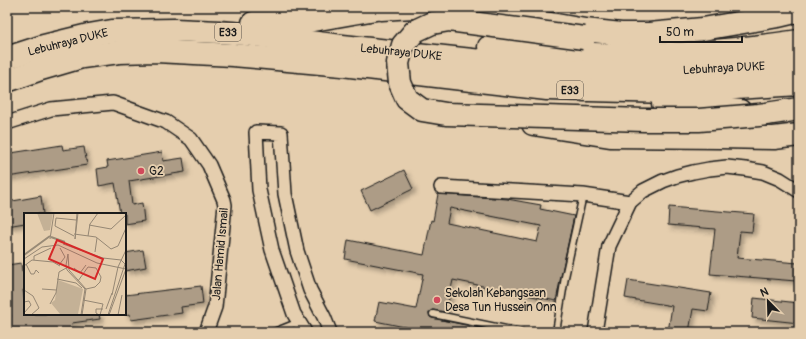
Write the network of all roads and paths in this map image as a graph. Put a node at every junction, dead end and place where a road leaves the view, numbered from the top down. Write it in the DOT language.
graph roads {
  1 [pos="384,8"];
  2 [pos="799,11"];
  3 [pos="799,18"];
  4 [pos="799,23"];
  5 [pos="765,27"];
  6 [pos="112,31"];
  7 [pos="799,41"];
  8 [pos="342,46"];
  9 [pos="7,58"];
  10 [pos="799,62"];
  11 [pos="7,81"];
  12 [pos="799,84"];
  13 [pos="547,89"];
  14 [pos="799,107"];
  15 [pos="482,115"];
  16 [pos="7,123"];
  17 [pos="799,135"];
  18 [pos="441,187"];
  19 [pos="799,192"];
  20 [pos="583,195"];
  21 [pos="630,202"];
  22 [pos="433,314"];
  23 [pos="302,327"];
  24 [pos="206,332"];
  25 [pos="274,332"];
  26 [pos="330,332"];
  27 [pos="521,332"];
  28 [pos="556,332"];
  29 [pos="595,332"];
  1 -- 2 [label="highway"];
  1 -- 6 [label="highway"];
  3 -- 5 [label="highway"];
  4 -- 5 [label="highway"];
  5 -- 15 [label="highway, bridge"];
  6 -- 8 [label="highway, Lebuhraya DUKE / E33"];
  6 -- 9 [label="highway, Lebuhraya DUKE / E33"];
  7 -- 8 [label="highway"];
  8 -- 10 [label="highway, Lebuhraya DUKE / E33"];
  11 -- 13 [label="highway, Lebuhraya DUKE / E33"];
  12 -- 13 [label="highway, Lebuhraya DUKE / E33"];
  13 -- 14 [label="highway"];
  14 -- 15 [label="highway, bridge"];
  15 -- 17 [label="highway, bridge"];
  16 -- 24 [label="street, Jalan Hamid Ismail"];
  18 -- 20 [label="street"];
  19 -- 21 [label="street"];
  20 -- 21 [label="street"];
  20 -- 28 [label="lane"];
  21 -- 29 [label="street"];
  22 -- 27 [label="lane"];
  23 -- 25 [label="lane"];
  23 -- 26 [label="street"];
}
